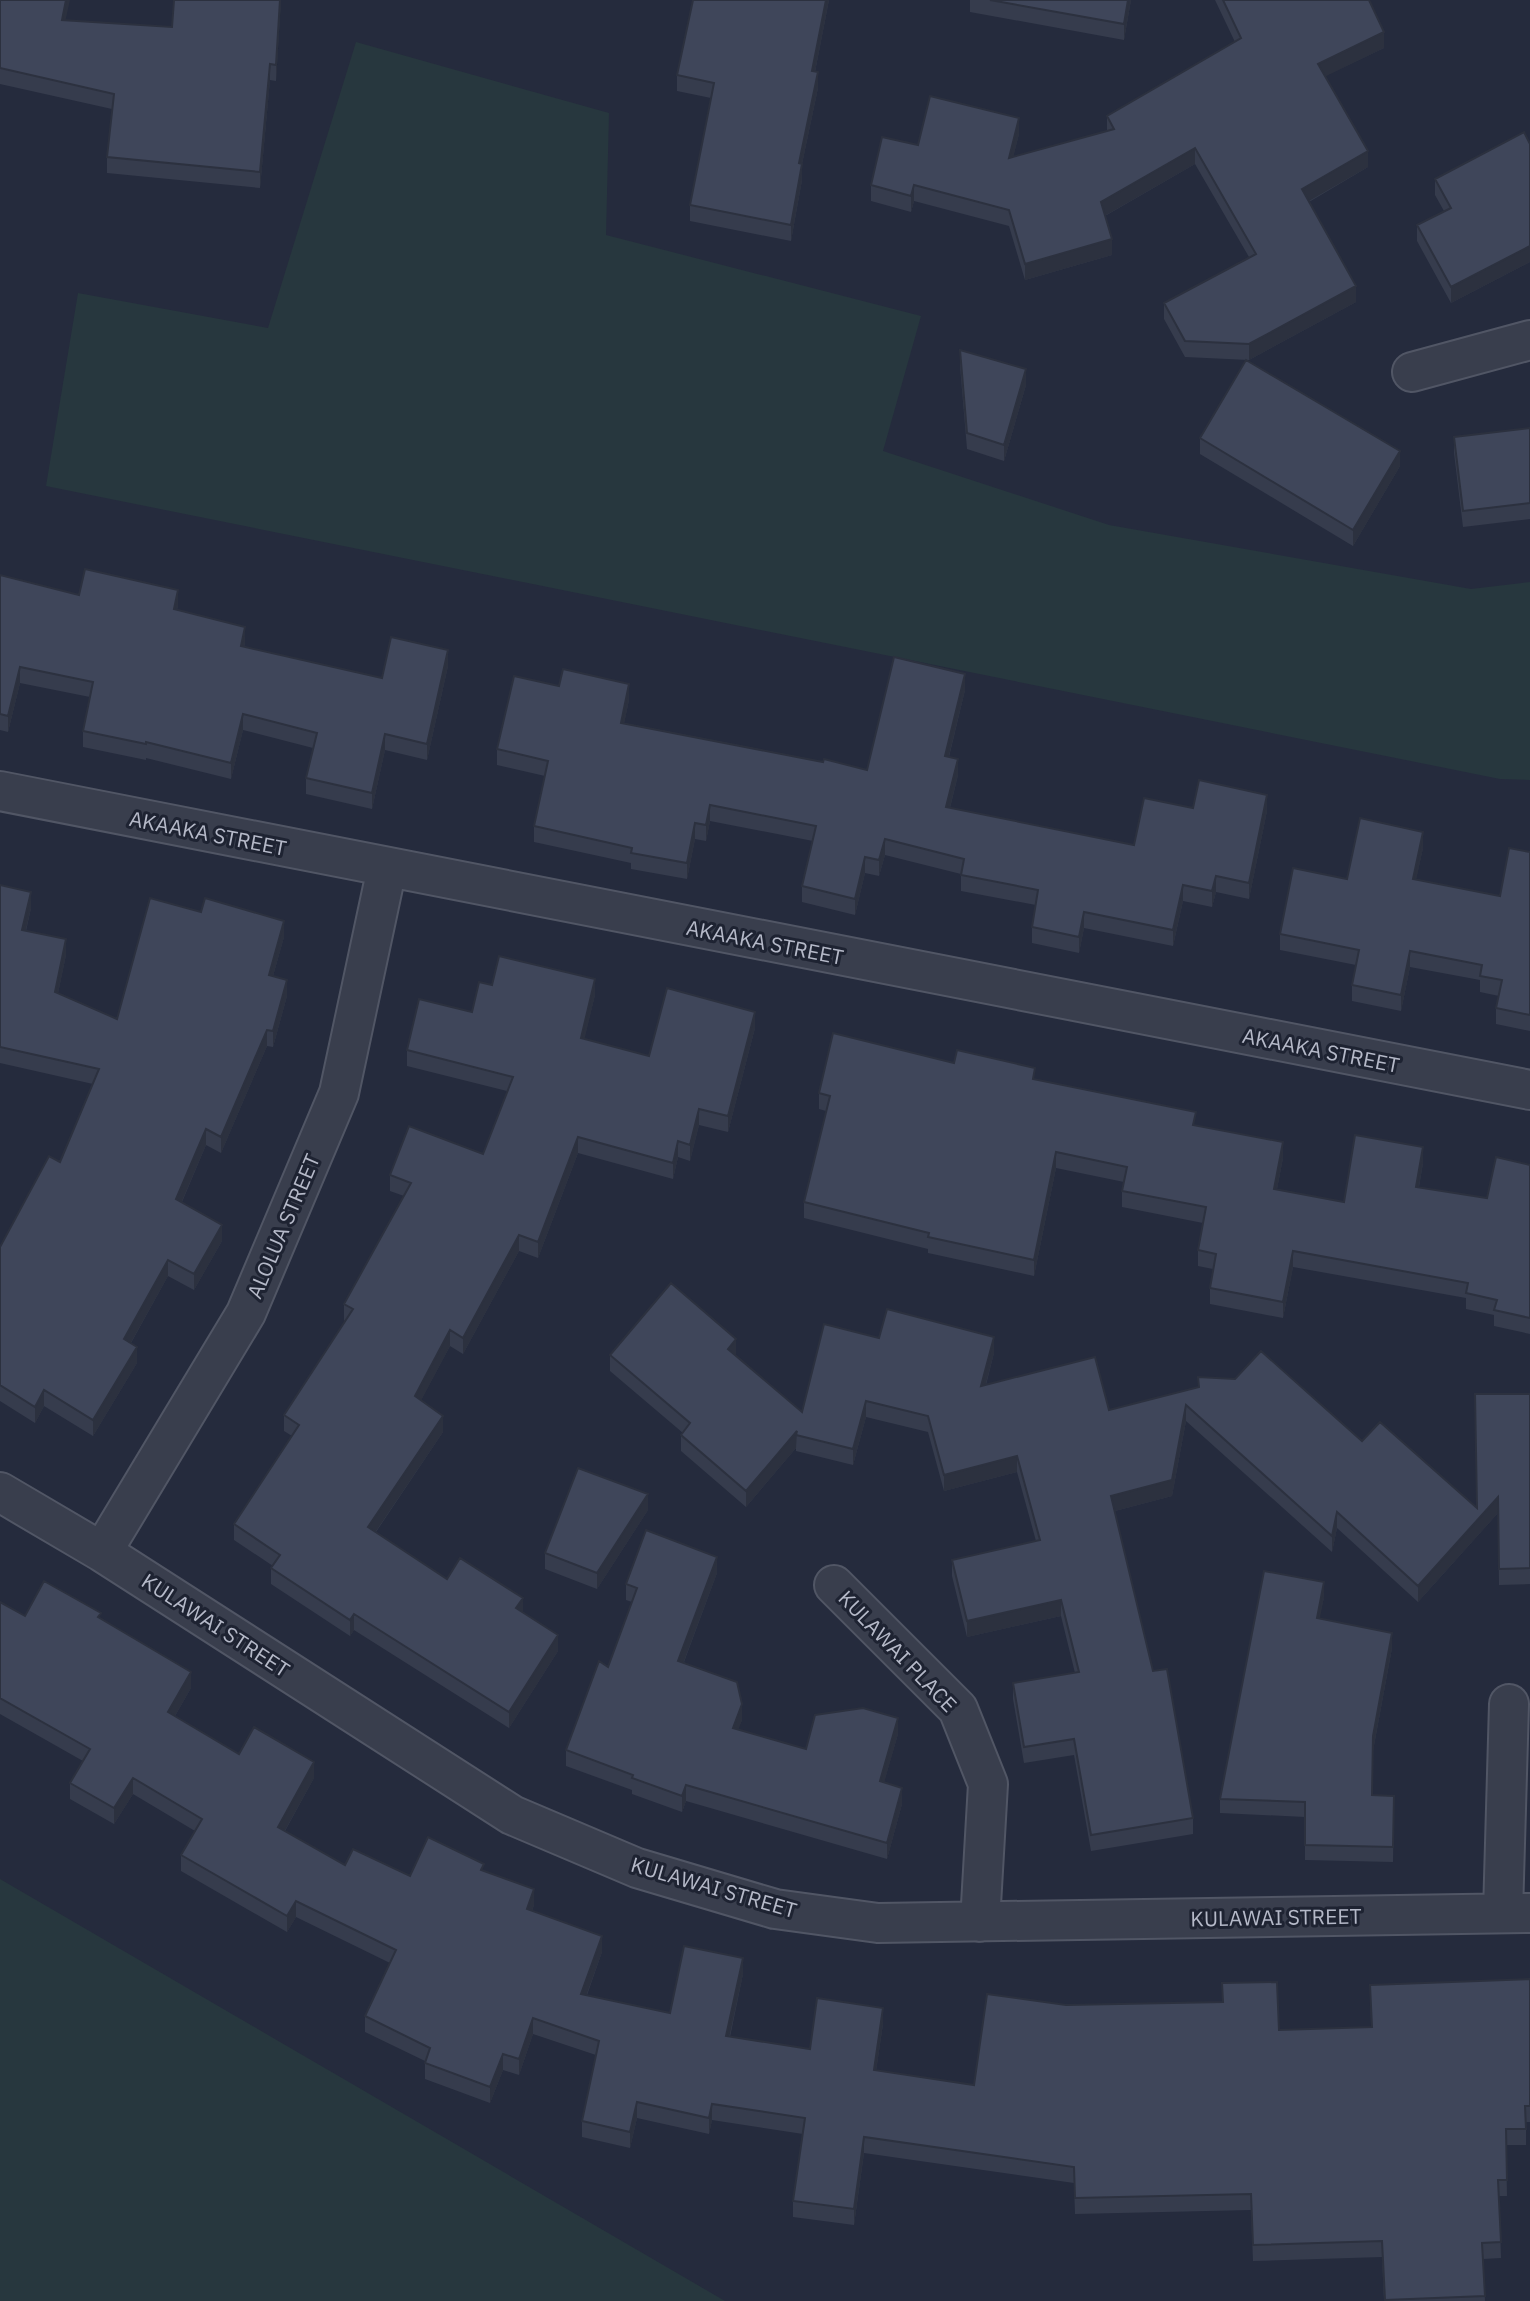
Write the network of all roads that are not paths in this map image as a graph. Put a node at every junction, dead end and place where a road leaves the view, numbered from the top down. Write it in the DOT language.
graph roads {
  1 [pos="1530,341"];
  2 [pos="1412,372"];
  3 [pos="0,791"];
  4 [pos="387,869"];
  5 [pos="1530,1090"];
  6 [pos="0,1492"];
  7 [pos="102,1552"];
  8 [pos="834,1584"];
  9 [pos="1509,1704"];
  10 [pos="1517,1913"];
  11 [pos="980,1922"];
  1 -- 2 [label="street"];
  3 -- 4 [label="street, AKAAKA STREET"];
  4 -- 5 [label="street, AKAAKA STREET"];
  4 -- 7 [label="street, ALOLUA STREET"];
  6 -- 7 [label="street, KULAWAI STREET"];
  7 -- 11 [label="street, KULAWAI STREET"];
  8 -- 11 [label="street, KULAWAI PLACE"];
  9 -- 10 [label="street"];
  10 -- 11 [label="street, KULAWAI STREET"];
}
